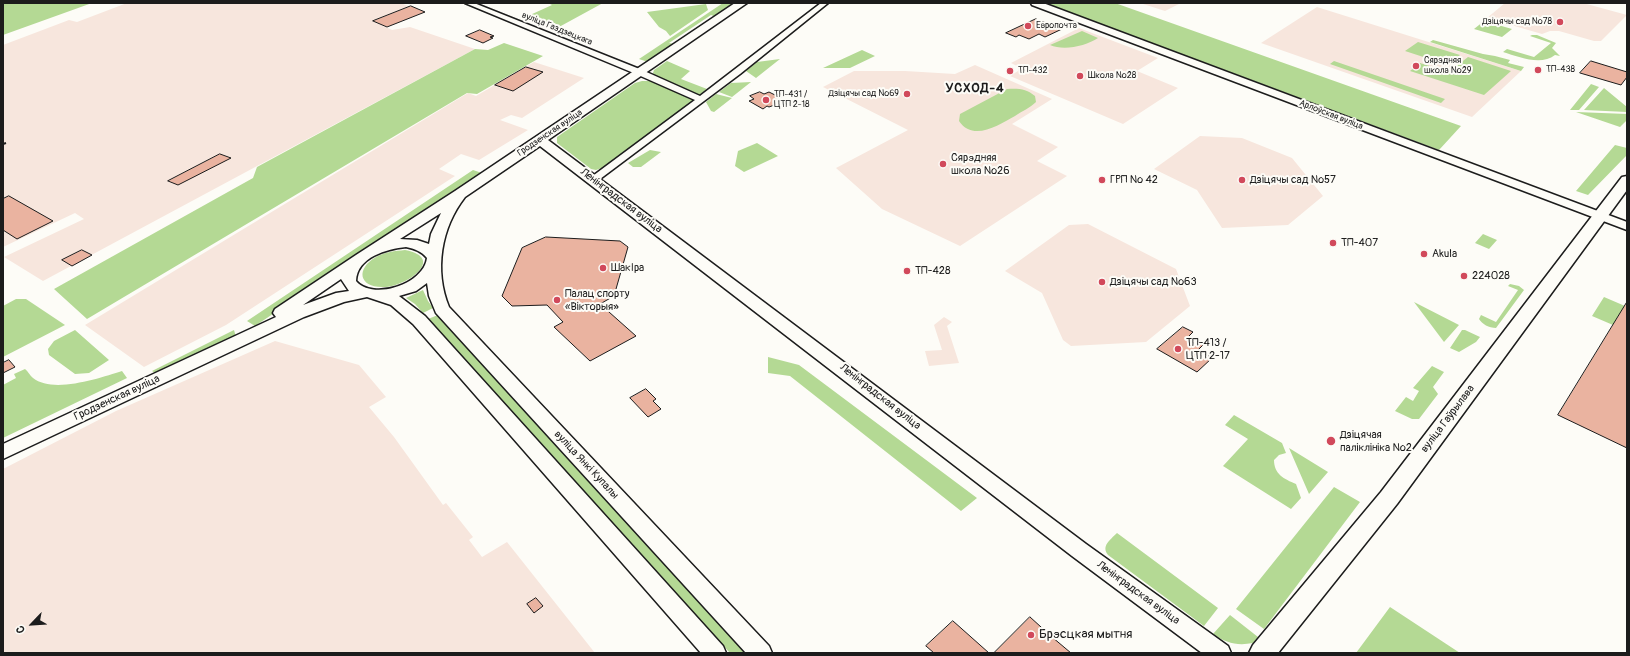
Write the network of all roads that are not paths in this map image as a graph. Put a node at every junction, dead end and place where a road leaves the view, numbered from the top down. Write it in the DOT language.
graph roads {
  1 [pos="468,3"];
  2 [pos="742,3"];
  3 [pos="825,3"];
  4 [pos="1035,3"];
  5 [pos="639,72"];
  6 [pos="700,99"];
  7 [pos="540,140"];
  8 [pos="593,180"];
  9 [pos="1627,180"];
  10 [pos="460,194"];
  11 [pos="1600,215"];
  12 [pos="1627,226"];
  13 [pos="366,255"];
  14 [pos="434,261"];
  15 [pos="371,294"];
  16 [pos="230,345"];
  17 [pos="3,452"];
  18 [pos="715,653"];
  19 [pos="761,653"];
  20 [pos="1220,653"];
  21 [pos="1262,653"];
  1 -- 5 [label="street, вуліца Газдзецкага"];
  2 -- 5 [label="main road, Гродзенская вуліца"];
  3 -- 6 [label="street"];
  4 -- 11 [label="street, Арлоўская вуліца"];
  5 -- 6 [label="street"];
  5 -- 7 [label="main road, Гродзенская вуліца"];
  6 -- 8 [label="street"];
  7 -- 8 [label="main road, Ленінградская вуліца"];
  7 -- 10 [label="main road, Гродзенская вуліца"];
  8 -- 20 [label="main road, Ленінградская вуліца"];
  9 -- 11 [label="main road, вуліца Гаўрылава"];
  10 -- 13 [label="main road, Гродзенская вуліца"];
  10 -- 14 [label="main road, Гродзенская вуліца"];
  11 -- 12 [label="street, Арлоўская вуліца"];
  11 -- 21 [label="main road, вуліца Гаўрылава"];
  13 -- 14 [label="main road"];
  13 -- 15 [label="main road"];
  13 -- 16 [label="main road, Гродзенская вуліца"];
  14 -- 15 [label="main road, Гродзенская вуліца"];
  14 -- 19 [label="main road, вуліца Янкі Купалы"];
  15 -- 16 [label="main road, Гродзенская вуліца"];
  15 -- 18 [label="main road"];
  16 -- 17 [label="main road, Гродзенская вуліца"];
}
